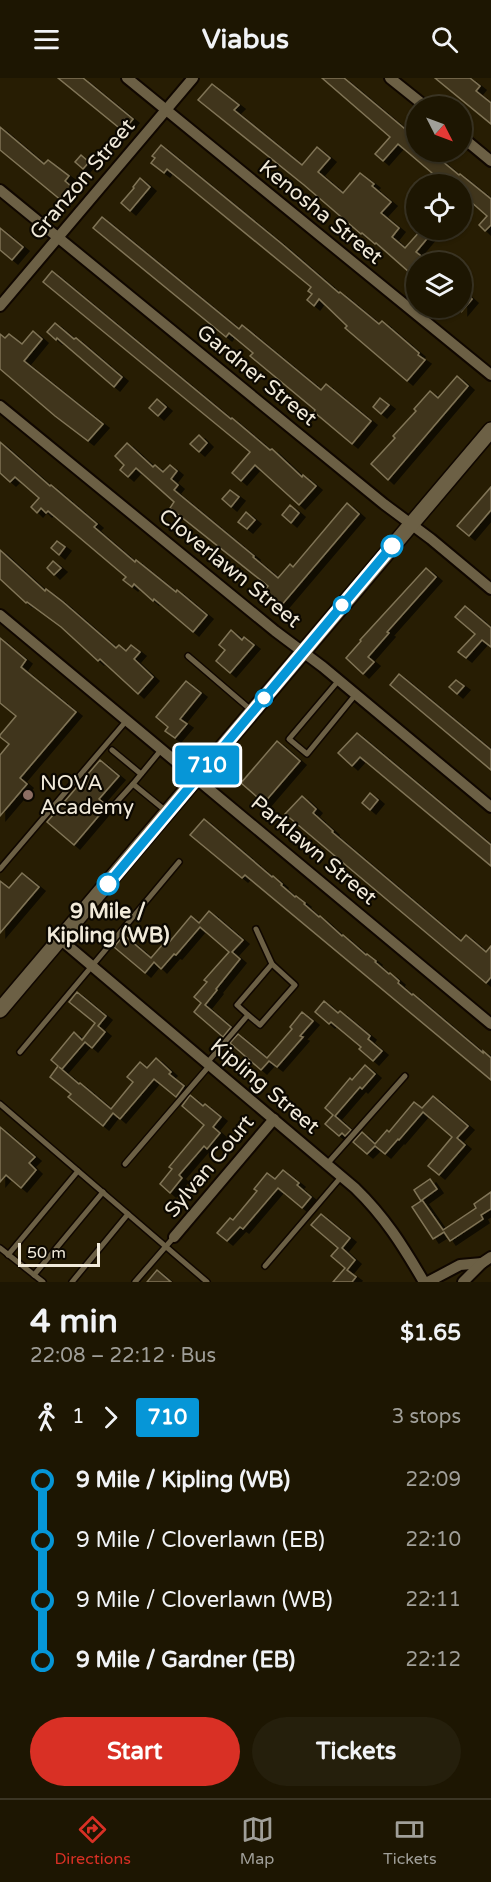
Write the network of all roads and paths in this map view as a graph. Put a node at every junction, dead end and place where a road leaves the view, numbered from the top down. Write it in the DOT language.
graph roads {
  1 [pos="127,78"];
  2 [pos="193,78"];
  3 [pos="390,78"];
  4 [pos="412,96"];
  5 [pos="166,110"];
  6 [pos="472,145"];
  7 [pos="491,161"];
  8 [pos="0,190"];
  9 [pos="58,238"];
  10 [pos="0,306"];
  11 [pos="491,375"];
  12 [pos="0,406"];
  13 [pos="491,429"];
  14 [pos="410,525"];
  15 [pos="491,589"];
  16 [pos="0,615"];
  17 [pos="303,652"];
  18 [pos="188,656"];
  19 [pos="339,680"];
  20 [pos="356,694"];
  21 [pos="252,711"];
  22 [pos="128,720"];
  23 [pos="162,749"];
  24 [pos="112,750"];
  25 [pos="141,774"];
  26 [pos="196,777"];
  27 [pos="133,784"];
  28 [pos="114,806"];
  29 [pos="491,807"];
  30 [pos="167,812"];
  31 [pos="179,862"];
  32 [pos="0,869"];
  33 [pos="256,929"];
  34 [pos="60,939"];
  35 [pos="272,964"];
  36 [pos="92,966"];
  37 [pos="0,1010"];
  38 [pos="248,1015"];
  39 [pos="491,1024"];
  40 [pos="20,1052"];
  41 [pos="208,1064"];
  42 [pos="405,1076"];
  43 [pos="0,1104"];
  44 [pos="274,1119"];
  45 [pos="125,1164"];
  46 [pos="327,1164"];
  47 [pos="78,1172"];
  48 [pos="341,1177"];
  49 [pos="103,1192"];
  50 [pos="128,1214"];
  51 [pos="174,1237"];
  52 [pos="166,1246"];
  53 [pos="0,1248"];
  54 [pos="8,1255"];
  55 [pos="486,1260"];
  56 [pos="265,1266"];
  57 [pos="34,1275"];
  58 [pos="43,1282"];
  59 [pos="72,1282"];
  60 [pos="135,1282"];
  61 [pos="207,1282"];
  62 [pos="424,1282"];
  63 [pos="428,1282"];
  64 [pos="463,1282"];
  1 -- 5 [label="street, Kenosha Street"];
  2 -- 5 [label="street, Granzon Street"];
  3 -- 4 [label="street"];
  5 -- 9 [label="street, Granzon Street"];
  5 -- 11 [label="street, Kenosha Street"];
  6 -- 7 [label="street"];
  8 -- 9 [label="street, Gardner Street"];
  9 -- 10 [label="street, Granzon Street"];
  9 -- 14 [label="street, Gardner Street"];
  12 -- 17 [label="street, Cloverlawn Street"];
  13 -- 14 [label="main road"];
  14 -- 15 [label="street, Gardner Street"];
  14 -- 17 [label="main road"];
  16 -- 22 [label="street, Parklawn Street"];
  17 -- 19 [label="street, Cloverlawn Street"];
  17 -- 21 [label="main road"];
  18 -- 21 [label="lane"];
  19 -- 20 [label="street, Cloverlawn Street"];
  19 -- 20 [label="lane"];
  20 -- 29 [label="street, Cloverlawn Street"];
  21 -- 26 [label="main road"];
  22 -- 23 [label="street, Parklawn Street"];
  22 -- 32 [label="lane"];
  23 -- 25 [label="lane"];
  23 -- 26 [label="street, Parklawn Street"];
  24 -- 25 [label="lane"];
  25 -- 27 [label="lane"];
  26 -- 30 [label="main road"];
  26 -- 39 [label="street, Parklawn Street"];
  27 -- 28 [label="lane"];
  27 -- 30 [label="lane"];
  30 -- 34 [label="main road"];
  31 -- 36 [label="lane"];
  33 -- 35 [label="lane"];
  34 -- 36 [label="street, Kipling Street"];
  34 -- 37 [label="main road"];
  35 -- 38 [label="lane"];
  35 -- 38 [label="lane"];
  36 -- 40 [label="lane"];
  36 -- 41 [label="street, Kipling Street"];
  38 -- 41 [label="lane"];
  41 -- 44 [label="street, Kipling Street"];
  41 -- 45 [label="lane"];
  42 -- 46 [label="lane"];
  43 -- 47 [label="lane"];
  44 -- 46 [label="street, Kipling Street"];
  44 -- 51 [label="street, Sylvan Court"];
  46 -- 48 [label="street, Kipling Street"];
  47 -- 49 [label="lane"];
  47 -- 54 [label="lane"];
  48 -- 56 [label="lane"];
  48 -- 62 [label="street, Kipling Street"];
  49 -- 50 [label="lane"];
  49 -- 57 [label="lane"];
  50 -- 52 [label="lane"];
  50 -- 59 [label="lane"];
  51 -- 52 [label="lane"];
  52 -- 60 [label="lane"];
  52 -- 61 [label="lane"];
  53 -- 54 [label="lane"];
  54 -- 57 [label="lane"];
  55 -- 63 [label="street"];
  55 -- 64 [label="street"];
  57 -- 58 [label="lane"];
}
